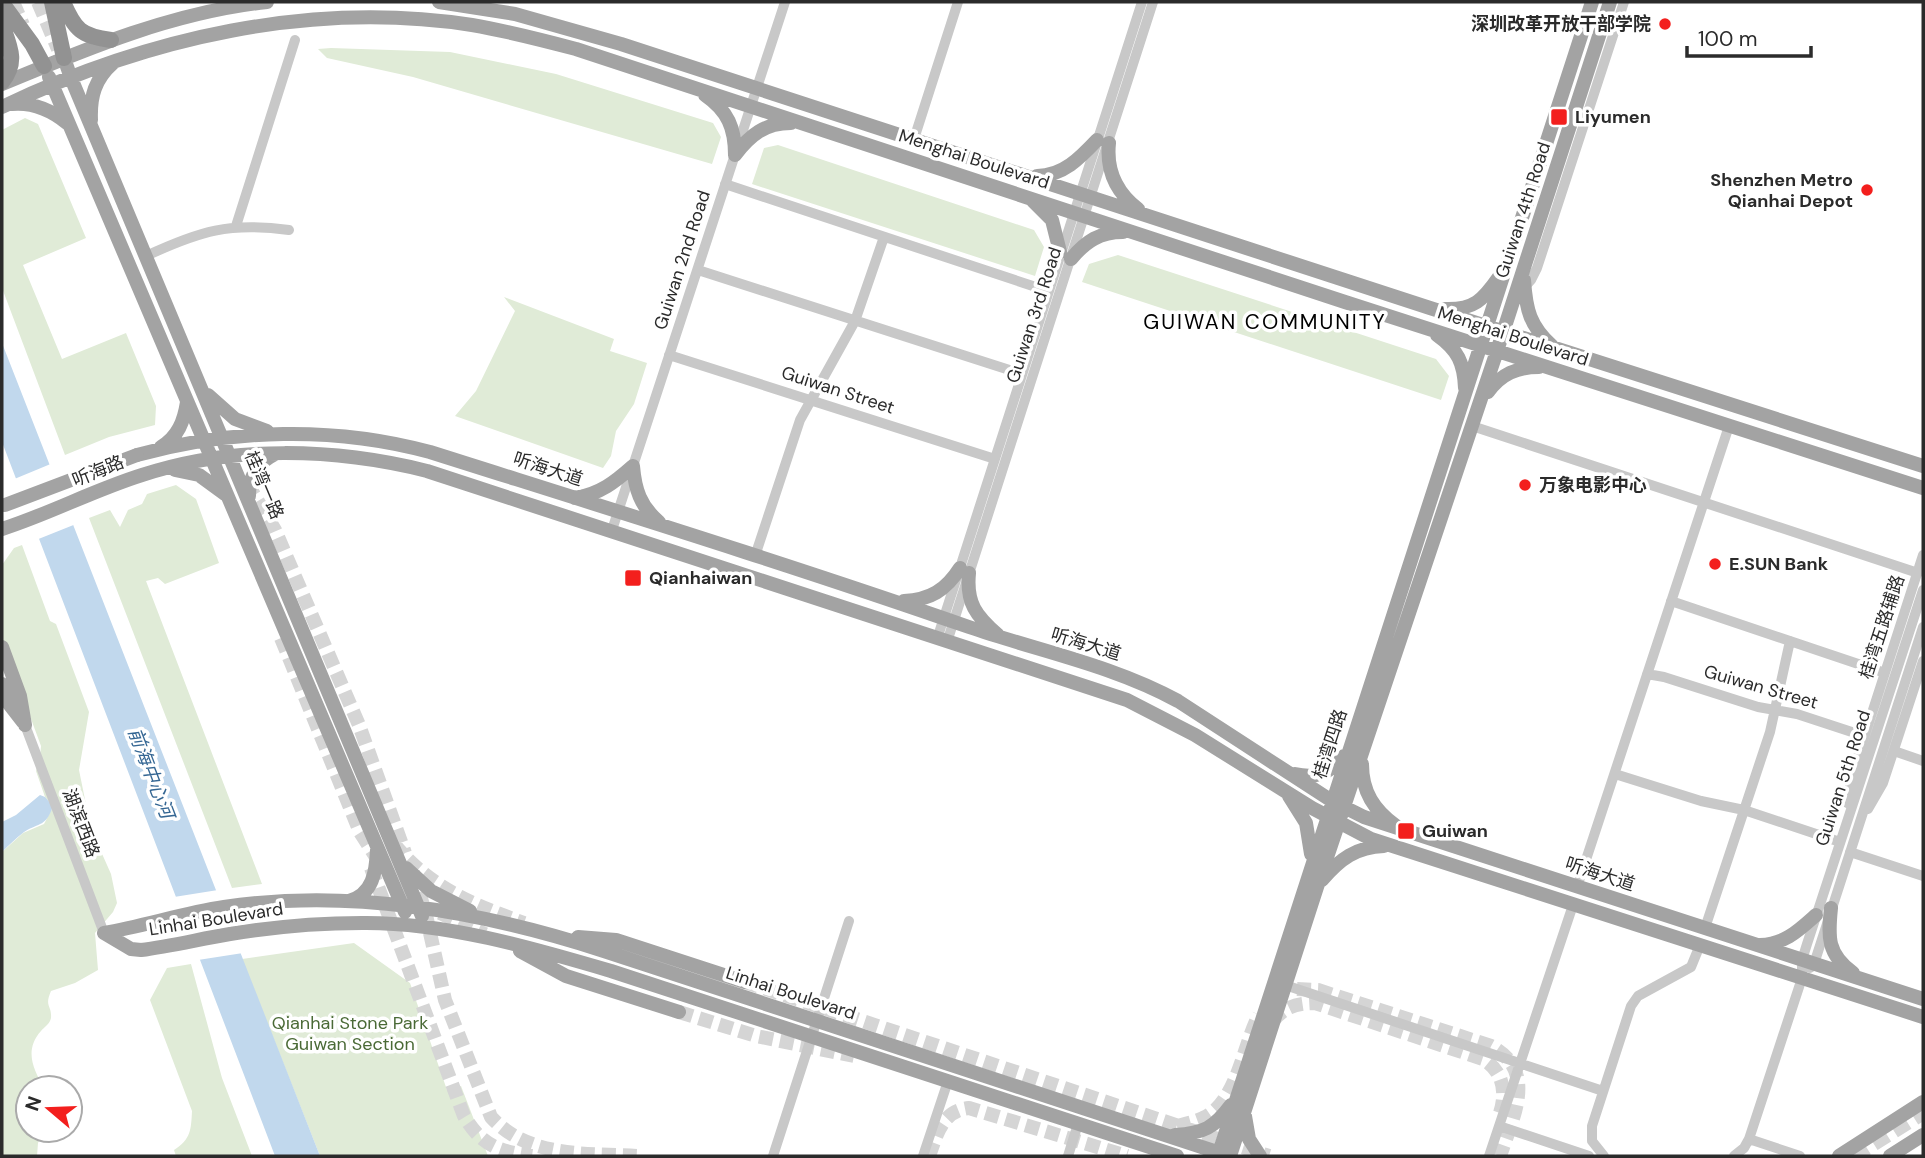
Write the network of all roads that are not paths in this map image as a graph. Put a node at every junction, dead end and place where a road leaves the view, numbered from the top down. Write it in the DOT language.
graph roads {
  1 [pos="52,2"];
  2 [pos="63,2"];
  3 [pos="267,2"];
  4 [pos="439,2"];
  5 [pos="785,2"];
  6 [pos="958,2"];
  7 [pos="1142,2"];
  8 [pos="1153,2"];
  9 [pos="1592,2"];
  10 [pos="2,3"];
  11 [pos="1613,3"];
  12 [pos="2,25"];
  13 [pos="111,40"];
  14 [pos="295,40"];
  15 [pos="64,58"];
  16 [pos="116,60"];
  17 [pos="44,66"];
  18 [pos="71,78"];
  19 [pos="2,83"];
  20 [pos="52,85"];
  21 [pos="695,89"];
  22 [pos="756,89"];
  23 [pos="5,106"];
  24 [pos="750,107"];
  25 [pos="69,124"];
  26 [pos="803,124"];
  27 [pos="92,128"];
  28 [pos="914,139"];
  29 [pos="1103,142"];
  30 [pos="735,155"];
  31 [pos="1028,176"];
  32 [pos="725,184"];
  33 [pos="1023,195"];
  34 [pos="1086,195"];
  35 [pos="1079,214"];
  36 [pos="1145,215"];
  37 [pos="236,226"];
  38 [pos="289,230"];
  39 [pos="1138,233"];
  40 [pos="884,237"];
  41 [pos="146,256"];
  42 [pos="1066,256"];
  43 [pos="1507,264"];
  44 [pos="698,270"];
  45 [pos="1048,291"];
  46 [pos="1520,291"];
  47 [pos="1430,308"];
  48 [pos="855,321"];
  49 [pos="1488,327"];
  50 [pos="1431,330"];
  51 [pos="1504,332"];
  52 [pos="1481,346"];
  53 [pos="1555,348"];
  54 [pos="1497,351"];
  55 [pos="669,355"];
  56 [pos="1548,368"];
  57 [pos="1022,374"];
  58 [pos="203,390"];
  59 [pos="1465,396"];
  60 [pos="810,400"];
  61 [pos="1480,401"];
  62 [pos="187,402"];
  63 [pos="1472,426"];
  64 [pos="1729,426"];
  65 [pos="282,434"];
  66 [pos="223,437"];
  67 [pos="204,440"];
  68 [pos="155,450"];
  69 [pos="275,453"];
  70 [pos="230,455"];
  71 [pos="211,457"];
  72 [pos="995,459"];
  73 [pos="633,466"];
  74 [pos="1923,466"];
  75 [pos="163,470"];
  76 [pos="1923,488"];
  77 [pos="229,498"];
  78 [pos="574,498"];
  79 [pos="250,501"];
  80 [pos="1704,502"];
  81 [pos="4,505"];
  82 [pos="618,512"];
  83 [pos="6,528"];
  84 [pos="669,528"];
  85 [pos="612,530"];
  86 [pos="1923,555"];
  87 [pos="755,556"];
  88 [pos="965,570"];
  89 [pos="1918,572"];
  90 [pos="1923,590"];
  91 [pos="896,601"];
  92 [pos="1671,601"];
  93 [pos="949,619"];
  94 [pos="1923,627"];
  95 [pos="943,638"];
  96 [pos="1002,638"];
  97 [pos="1790,641"];
  98 [pos="2,647"];
  99 [pos="1923,661"];
  100 [pos="1885,673"];
  101 [pos="1647,674"];
  102 [pos="2,684"];
  103 [pos="1920,684"];
  104 [pos="1775,710"];
  105 [pos="25,725"];
  106 [pos="1875,738"];
  107 [pos="1894,751"];
  108 [pos="1354,755"];
  109 [pos="1923,761"];
  110 [pos="1290,774"];
  111 [pos="1615,774"];
  112 [pos="1283,790"];
  113 [pos="1338,804"];
  114 [pos="1744,810"];
  115 [pos="1333,820"];
  116 [pos="1857,830"];
  117 [pos="1403,831"];
  118 [pos="1842,836"];
  119 [pos="377,845"];
  120 [pos="1396,848"];
  121 [pos="1850,852"];
  122 [pos="1312,859"];
  123 [pos="400,862"];
  124 [pos="1923,876"];
  125 [pos="1317,887"];
  126 [pos="1577,887"];
  127 [pos="1823,893"];
  128 [pos="343,902"];
  129 [pos="1833,902"];
  130 [pos="1573,905"];
  131 [pos="403,907"];
  132 [pos="420,909"];
  133 [pos="1816,915"];
  134 [pos="491,920"];
  135 [pos="849,921"];
  136 [pos="411,926"];
  137 [pos="427,928"];
  138 [pos="1705,929"];
  139 [pos="104,933"];
  140 [pos="556,935"];
  141 [pos="507,944"];
  142 [pos="1753,944"];
  143 [pos="1700,945"];
  144 [pos="1808,962"];
  145 [pos="1802,978"];
  146 [pos="1863,979"];
  147 [pos="745,982"];
  148 [pos="1286,985"];
  149 [pos="1923,999"];
  150 [pos="679,1012"];
  151 [pos="1923,1017"];
  152 [pos="817,1022"];
  153 [pos="812,1038"];
  154 [pos="1520,1063"];
  155 [pos="948,1082"];
  156 [pos="1603,1091"];
  157 [pos="1242,1102"];
  158 [pos="1923,1102"];
  159 [pos="1079,1124"];
  160 [pos="1499,1126"];
  161 [pos="1923,1135"];
  162 [pos="1166,1136"];
  163 [pos="1749,1139"];
  164 [pos="1171,1155"];
  165 [pos="1226,1155"];
  166 [pos="773,1156"];
  167 [pos="923,1156"];
  168 [pos="1068,1156"];
  169 [pos="1260,1156"];
  170 [pos="1489,1156"];
  171 [pos="1589,1156"];
  172 [pos="1604,1156"];
  173 [pos="1734,1156"];
  174 [pos="1800,1156"];
  175 [pos="1839,1156"];
  176 [pos="1891,1156"];
  1 -- 15 [label="highway"];
  2 -- 13 [label="highway"];
  3 -- 13 [label="main road"];
  4 -- 22 [label="main road, Menghai Boulevard"];
  5 -- 22 [label="street, Guiwan 2nd Road"];
  6 -- 28 [label="street"];
  7 -- 29 [label="street, Guiwan 3rd Road"];
  8 -- 29 [label="street, Guiwan 3rd Road"];
  9 -- 43 [label="main road, Guiwan 4th Road"];
  10 -- 17 [label="highway"];
  11 -- 46 [label="main road, Guiwan 4th Road"];
  11 -- 46 [label="street"];
  12 -- 19 [label="highway"];
  13 -- 15 [label="main road"];
  14 -- 37 [label="street"];
  15 -- 17 [label="main road"];
  15 -- 18 [label="main road, 桂湾一路"];
  16 -- 18 [label="main road, Menghai Boulevard"];
  16 -- 21 [label="main road, Menghai Boulevard"];
  16 -- 27 [label="main road"];
  17 -- 19 [label="main road"];
  17 -- 20 [label="main road"];
  18 -- 20 [label="main road, Menghai Boulevard"];
  18 -- 27 [label="main road, 桂湾一路"];
  20 -- 23 [label="main road, Menghai Boulevard"];
  20 -- 25 [label="main road"];
  21 -- 24 [label="main road, Menghai Boulevard"];
  21 -- 30 [label="main road"];
  22 -- 24 [label="street, Guiwan 2nd Road"];
  22 -- 28 [label="main road, Menghai Boulevard"];
  23 -- 25 [label="main road"];
  24 -- 26 [label="main road, Menghai Boulevard"];
  24 -- 30 [label="street, Guiwan 2nd Road"];
  25 -- 62 [label="main road"];
  26 -- 30 [label="main road"];
  26 -- 33 [label="main road, Menghai Boulevard"];
  27 -- 41 [label="main road, 桂湾一路"];
  28 -- 31 [label="main road, Menghai Boulevard"];
  29 -- 31 [label="main road"];
  29 -- 34 [label="street, Guiwan 3rd Road"];
  29 -- 36 [label="main road"];
  30 -- 32 [label="street, Guiwan 2nd Road"];
  31 -- 34 [label="main road, Menghai Boulevard"];
  32 -- 40 [label="street"];
  32 -- 44 [label="street, Guiwan 2nd Road"];
  33 -- 35 [label="main road, Menghai Boulevard"];
  33 -- 42 [label="main road"];
  34 -- 35 [label="street, Guiwan 3rd Road"];
  34 -- 36 [label="main road, Menghai Boulevard"];
  35 -- 39 [label="main road, Menghai Boulevard"];
  35 -- 42 [label="street, Guiwan 3rd Road"];
  36 -- 47 [label="main road, Menghai Boulevard"];
  37 -- 38 [label="street"];
  37 -- 41 [label="street"];
  39 -- 42 [label="main road"];
  39 -- 50 [label="main road, Menghai Boulevard"];
  40 -- 45 [label="street"];
  40 -- 48 [label="street"];
  41 -- 58 [label="main road, 桂湾一路"];
  42 -- 45 [label="street, Guiwan 3rd Road"];
  42 -- 88 [label="street, Guiwan 3rd Road"];
  43 -- 47 [label="main road"];
  43 -- 49 [label="main road, Guiwan 4th Road"];
  44 -- 48 [label="street"];
  44 -- 55 [label="street, Guiwan 2nd Road"];
  45 -- 57 [label="street, Guiwan 3rd Road"];
  46 -- 51 [label="main road, Guiwan 4th Road"];
  46 -- 53 [label="main road"];
  47 -- 49 [label="main road, Menghai Boulevard"];
  48 -- 57 [label="street"];
  48 -- 60 [label="street"];
  49 -- 51 [label="main road, Menghai Boulevard"];
  49 -- 52 [label="main road, Guiwan 4th Road"];
  50 -- 52 [label="main road, Menghai Boulevard"];
  50 -- 59 [label="main road"];
  51 -- 53 [label="main road, Menghai Boulevard"];
  51 -- 54 [label="main road, Guiwan 4th Road"];
  52 -- 54 [label="main road, Menghai Boulevard"];
  52 -- 59 [label="main road, 桂湾四路"];
  53 -- 74 [label="main road, Menghai Boulevard"];
  54 -- 56 [label="main road, Menghai Boulevard"];
  54 -- 61 [label="main road, 桂湾四路"];
  55 -- 60 [label="street, Guiwan Street"];
  55 -- 73 [label="street, Guiwan 2nd Road"];
  56 -- 61 [label="main road"];
  56 -- 64 [label="main road, Menghai Boulevard"];
  57 -- 72 [label="street, Guiwan 3rd Road"];
  58 -- 65 [label="main road"];
  58 -- 66 [label="main road, 桂湾一路"];
  59 -- 108 [label="main road, 桂湾四路"];
  60 -- 72 [label="street, Guiwan Street"];
  60 -- 87 [label="street"];
  61 -- 63 [label="main road, 桂湾四路"];
  62 -- 67 [label="main road"];
  62 -- 68 [label="main road"];
  63 -- 80 [label="street"];
  63 -- 108 [label="main road, 桂湾四路"];
  64 -- 76 [label="main road, Menghai Boulevard"];
  64 -- 80 [label="street"];
  65 -- 66 [label="main road, 听海大道"];
  65 -- 78 [label="main road, 听海大道"];
  66 -- 67 [label="main road, 听海大道"];
  66 -- 70 [label="main road, 桂湾一路"];
  67 -- 68 [label="main road, 听海路"];
  67 -- 71 [label="main road"];
  68 -- 81 [label="main road, 听海路, bridge"];
  69 -- 70 [label="main road"];
  69 -- 79 [label="main road"];
  69 -- 85 [label="main road"];
  70 -- 71 [label="main road"];
  70 -- 79 [label="main road, 桂湾一路"];
  71 -- 75 [label="main road, 听海路"];
  71 -- 77 [label="main road"];
  72 -- 88 [label="street, Guiwan 3rd Road"];
  73 -- 78 [label="main road"];
  73 -- 82 [label="street, Guiwan 2nd Road"];
  73 -- 84 [label="main road"];
  75 -- 77 [label="main road"];
  75 -- 83 [label="main road, 听海路"];
  77 -- 119 [label="main road"];
  78 -- 82 [label="main road, 听海大道"];
  79 -- 123 [label="main road, 桂湾一路"];
  80 -- 89 [label="street"];
  80 -- 92 [label="street"];
  82 -- 84 [label="main road, 听海大道"];
  82 -- 85 [label="street, Guiwan 2nd Road"];
  84 -- 87 [label="main road, 听海大道"];
  85 -- 95 [label="main road"];
  86 -- 89 [label="street, 桂湾五路辅路"];
  87 -- 91 [label="main road, 听海大道"];
  88 -- 91 [label="main road"];
  88 -- 93 [label="street, Guiwan 3rd Road"];
  88 -- 96 [label="main road"];
  89 -- 100 [label="street, 桂湾五路辅路"];
  90 -- 106 [label="street, Guiwan 5th Road"];
  91 -- 93 [label="main road, 听海大道"];
  92 -- 97 [label="street"];
  92 -- 101 [label="street"];
  93 -- 95 [label="street, Guiwan 3rd Road"];
  93 -- 96 [label="main road, 听海大道"];
  94 -- 106 [label="street, Guiwan 5th Road"];
  95 -- 112 [label="main road"];
  96 -- 110 [label="main road, 听海大道"];
  97 -- 100 [label="street"];
  97 -- 104 [label="street"];
  98 -- 105 [label="main road"];
  99 -- 103 [label="street"];
  100 -- 106 [label="street, 桂湾五路辅路"];
  101 -- 104 [label="street, Guiwan Street"];
  101 -- 111 [label="street"];
  102 -- 105 [label="main road"];
  103 -- 107 [label="street"];
  104 -- 106 [label="street, Guiwan Street"];
  104 -- 114 [label="street"];
  105 -- 139 [label="street, 湖滨西路"];
  106 -- 116 [label="street, Guiwan 5th Road"];
  106 -- 118 [label="street, 桂湾五路辅路"];
  107 -- 109 [label="street"];
  107 -- 116 [label="street"];
  108 -- 110 [label="main road"];
  108 -- 113 [label="main road, 桂湾四路"];
  108 -- 117 [label="main road"];
  110 -- 113 [label="main road, 听海大道"];
  111 -- 114 [label="street"];
  111 -- 126 [label="street"];
  112 -- 115 [label="main road"];
  112 -- 122 [label="main road"];
  113 -- 115 [label="main road, 桂湾四路"];
  113 -- 117 [label="main road, 听海大道"];
  114 -- 118 [label="street"];
  114 -- 138 [label="street"];
  115 -- 120 [label="main road"];
  115 -- 122 [label="main road, 桂湾四路"];
  115 -- 125 [label="main road, 桂湾四路"];
  116 -- 121 [label="street, Guiwan 5th Road"];
  117 -- 126 [label="main road, 听海大道"];
  118 -- 127 [label="street, Guiwan 5th Road"];
  119 -- 128 [label="main road"];
  119 -- 131 [label="main road"];
  120 -- 125 [label="main road"];
  120 -- 130 [label="main road"];
  121 -- 124 [label="street"];
  121 -- 129 [label="street, Guiwan 5th Road"];
  122 -- 157 [label="main road, 桂湾四路"];
  123 -- 132 [label="main road, 桂湾一路"];
  123 -- 134 [label="main road"];
  125 -- 148 [label="main road, 桂湾四路"];
  126 -- 138 [label="main road, 听海大道"];
  127 -- 129 [label="street"];
  127 -- 133 [label="street, Guiwan 5th Road"];
  128 -- 131 [label="main road, Linhai Boulevard"];
  128 -- 139 [label="main road, Linhai Boulevard"];
  129 -- 144 [label="street, Guiwan 5th Road"];
  129 -- 146 [label="main road"];
  130 -- 143 [label="main road"];
  130 -- 154 [label="street"];
  131 -- 132 [label="main road, Linhai Boulevard"];
  131 -- 136 [label="main road"];
  132 -- 134 [label="main road, Linhai Boulevard"];
  132 -- 137 [label="main road, 桂湾一路"];
  133 -- 142 [label="main road"];
  133 -- 144 [label="street, Guiwan 5th Road"];
  134 -- 140 [label="main road, Linhai Boulevard"];
  135 -- 152 [label="street"];
  136 -- 137 [label="main road, Linhai Boulevard"];
  136 -- 139 [label="main road, Linhai Boulevard"];
  137 -- 141 [label="main road, Linhai Boulevard"];
  138 -- 142 [label="main road, 听海大道"];
  140 -- 147 [label="main road"];
  140 -- 152 [label="main road, Linhai Boulevard"];
  141 -- 150 [label="main road"];
  141 -- 153 [label="main road, Linhai Boulevard"];
  142 -- 144 [label="main road, 听海大道"];
  143 -- 145 [label="main road"];
  143 -- 156 [label="street"];
  144 -- 145 [label="street, Guiwan 5th Road"];
  144 -- 146 [label="main road, 听海大道"];
  145 -- 151 [label="main road"];
  145 -- 163 [label="street, Guiwan 5th Road"];
  146 -- 149 [label="main road, 听海大道"];
  148 -- 154 [label="street"];
  148 -- 157 [label="main road, 桂湾四路"];
  152 -- 153 [label="street"];
  152 -- 162 [label="main road, Linhai Boulevard"];
  153 -- 155 [label="main road, Linhai Boulevard"];
  153 -- 166 [label="street"];
  154 -- 156 [label="street"];
  154 -- 160 [label="street"];
  155 -- 159 [label="main road, Linhai Boulevard"];
  155 -- 167 [label="street"];
  156 -- 172 [label="street"];
  157 -- 162 [label="main road"];
  157 -- 165 [label="main road, 桂湾四路"];
  157 -- 169 [label="main road"];
  158 -- 175 [label="main road"];
  159 -- 164 [label="main road, Linhai Boulevard"];
  159 -- 168 [label="street"];
  160 -- 170 [label="street"];
  160 -- 171 [label="street"];
  161 -- 176 [label="main road"];
  162 -- 165 [label="main road, Linhai Boulevard"];
  163 -- 173 [label="street"];
  163 -- 174 [label="street"];
}
